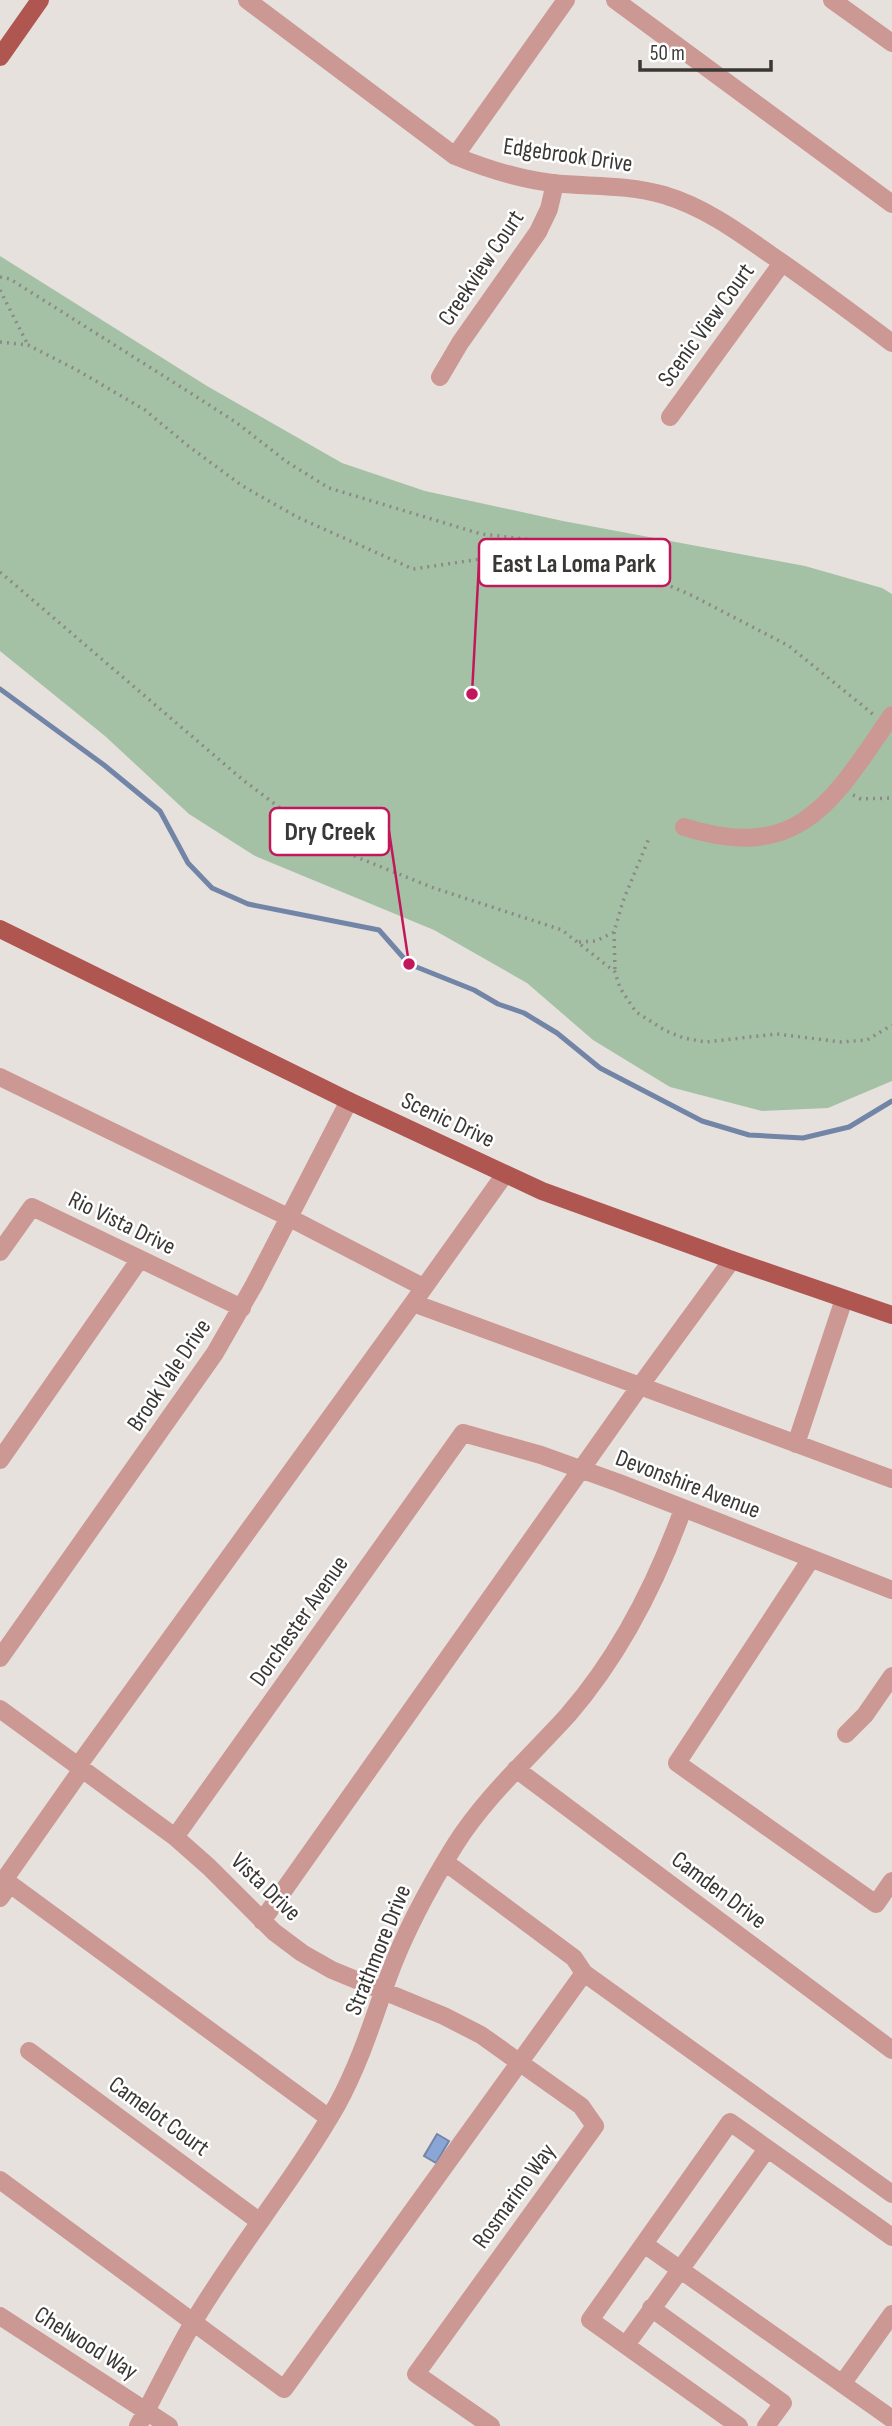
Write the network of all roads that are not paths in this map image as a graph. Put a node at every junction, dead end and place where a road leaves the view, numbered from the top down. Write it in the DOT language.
graph roads {
  1 [pos="40,0"];
  2 [pos="247,0"];
  3 [pos="566,0"];
  4 [pos="615,0"];
  5 [pos="832,0"];
  6 [pos="892,43"];
  7 [pos="0,57"];
  8 [pos="455,156"];
  9 [pos="555,183"];
  10 [pos="892,204"];
  11 [pos="782,263"];
  12 [pos="892,343"];
  13 [pos="440,377"];
  14 [pos="670,416"];
  15 [pos="892,715"];
  16 [pos="684,827"];
  17 [pos="0,929"];
  18 [pos="0,1077"];
  19 [pos="349,1101"];
  20 [pos="505,1174"];
  21 [pos="288,1217"];
  22 [pos="0,1252"];
  23 [pos="140,1259"];
  24 [pos="732,1260"];
  25 [pos="423,1287"];
  26 [pos="844,1299"];
  27 [pos="412,1303"];
  28 [pos="242,1308"];
  29 [pos="892,1315"];
  30 [pos="640,1386"];
  31 [pos="463,1433"];
  32 [pos="796,1444"];
  33 [pos="0,1460"];
  34 [pos="580,1469"];
  35 [pos="892,1479"];
  36 [pos="683,1509"];
  37 [pos="811,1559"];
  38 [pos="892,1590"];
  39 [pos="0,1658"];
  40 [pos="892,1676"];
  41 [pos="0,1709"];
  42 [pos="846,1734"];
  43 [pos="80,1768"];
  44 [pos="516,1769"];
  45 [pos="175,1837"];
  46 [pos="445,1862"];
  47 [pos="892,1881"];
  48 [pos="4,1884"];
  49 [pos="262,1921"];
  50 [pos="583,1973"];
  51 [pos="384,1991"];
  52 [pos="892,2050"];
  53 [pos="29,2051"];
  54 [pos="522,2062"];
  55 [pos="329,2118"];
  56 [pos="767,2149"];
  57 [pos="0,2180"];
  58 [pos="892,2194"];
  59 [pos="260,2221"];
  60 [pos="892,2236"];
  61 [pos="644,2244"];
  62 [pos="680,2269"];
  63 [pos="651,2308"];
  64 [pos="892,2314"];
  65 [pos="0,2316"];
  66 [pos="194,2321"];
  67 [pos="626,2345"];
  68 [pos="842,2384"];
  69 [pos="142,2418"];
  70 [pos="892,2419"];
  71 [pos="170,2426"];
  72 [pos="491,2426"];
  73 [pos="739,2426"];
  74 [pos="766,2426"];
  1 -- 7 [label="main road"];
  2 -- 8 [label="street, Edgebrook Drive"];
  3 -- 8 [label="street"];
  4 -- 10 [label="street"];
  5 -- 6 [label="street"];
  8 -- 9 [label="street, Edgebrook Drive"];
  9 -- 11 [label="street, Edgebrook Drive"];
  9 -- 13 [label="street, Creekview Court"];
  11 -- 12 [label="street, Edgebrook Drive"];
  11 -- 14 [label="street, Scenic View Court"];
  15 -- 16 [label="street"];
  17 -- 19 [label="main road, Scenic Drive"];
  18 -- 21 [label="street"];
  19 -- 20 [label="main road, Scenic Drive"];
  19 -- 21 [label="street, Brook Vale Drive"];
  20 -- 24 [label="main road, Scenic Drive"];
  20 -- 25 [label="street"];
  21 -- 25 [label="street"];
  21 -- 28 [label="street, Brook Vale Drive"];
  22 -- 23 [label="street, Rio Vista Drive"];
  23 -- 28 [label="street, Rio Vista Drive"];
  23 -- 33 [label="street"];
  24 -- 26 [label="main road, Scenic Drive"];
  24 -- 30 [label="street"];
  25 -- 27 [label="street"];
  26 -- 29 [label="main road, Scenic Drive"];
  26 -- 32 [label="street"];
  27 -- 30 [label="street"];
  27 -- 43 [label="street"];
  28 -- 39 [label="street, Brook Vale Drive"];
  30 -- 32 [label="street"];
  30 -- 34 [label="street"];
  31 -- 34 [label="street, Devonshire Avenue"];
  31 -- 45 [label="street, Dorchester Avenue"];
  32 -- 35 [label="street"];
  34 -- 36 [label="street, Devonshire Avenue"];
  34 -- 49 [label="street"];
  36 -- 37 [label="street, Devonshire Avenue"];
  36 -- 44 [label="street, Strathmore Drive"];
  37 -- 38 [label="street, Devonshire Avenue"];
  37 -- 47 [label="street"];
  40 -- 42 [label="street"];
  41 -- 43 [label="street, Vista Drive"];
  43 -- 45 [label="street, Vista Drive"];
  43 -- 48 [label="street"];
  44 -- 46 [label="street, Strathmore Drive"];
  44 -- 52 [label="street, Camden Drive"];
  45 -- 49 [label="street, Vista Drive"];
  46 -- 50 [label="street"];
  46 -- 51 [label="street, Strathmore Drive"];
  48 -- 55 [label="street"];
  49 -- 51 [label="street, Vista Drive"];
  50 -- 54 [label="street"];
  50 -- 58 [label="street"];
  51 -- 54 [label="street, Vista Drive"];
  51 -- 55 [label="street, Strathmore Drive"];
  53 -- 59 [label="street, Camelot Court"];
  54 -- 66 [label="street"];
  54 -- 72 [label="street, Rosmarino Way"];
  55 -- 59 [label="street, Strathmore Drive"];
  56 -- 60 [label="street"];
  56 -- 61 [label="street"];
  56 -- 62 [label="street"];
  57 -- 66 [label="street"];
  59 -- 66 [label="street, Strathmore Drive"];
  61 -- 62 [label="street"];
  61 -- 67 [label="street"];
  62 -- 63 [label="street"];
  62 -- 68 [label="street"];
  63 -- 67 [label="street"];
  63 -- 74 [label="street"];
  64 -- 68 [label="street"];
  65 -- 69 [label="street, Chelwood Way"];
  66 -- 69 [label="street, Strathmore Drive"];
  67 -- 73 [label="street"];
  68 -- 70 [label="street"];
  69 -- 71 [label="street, Chelwood Way"];
}
